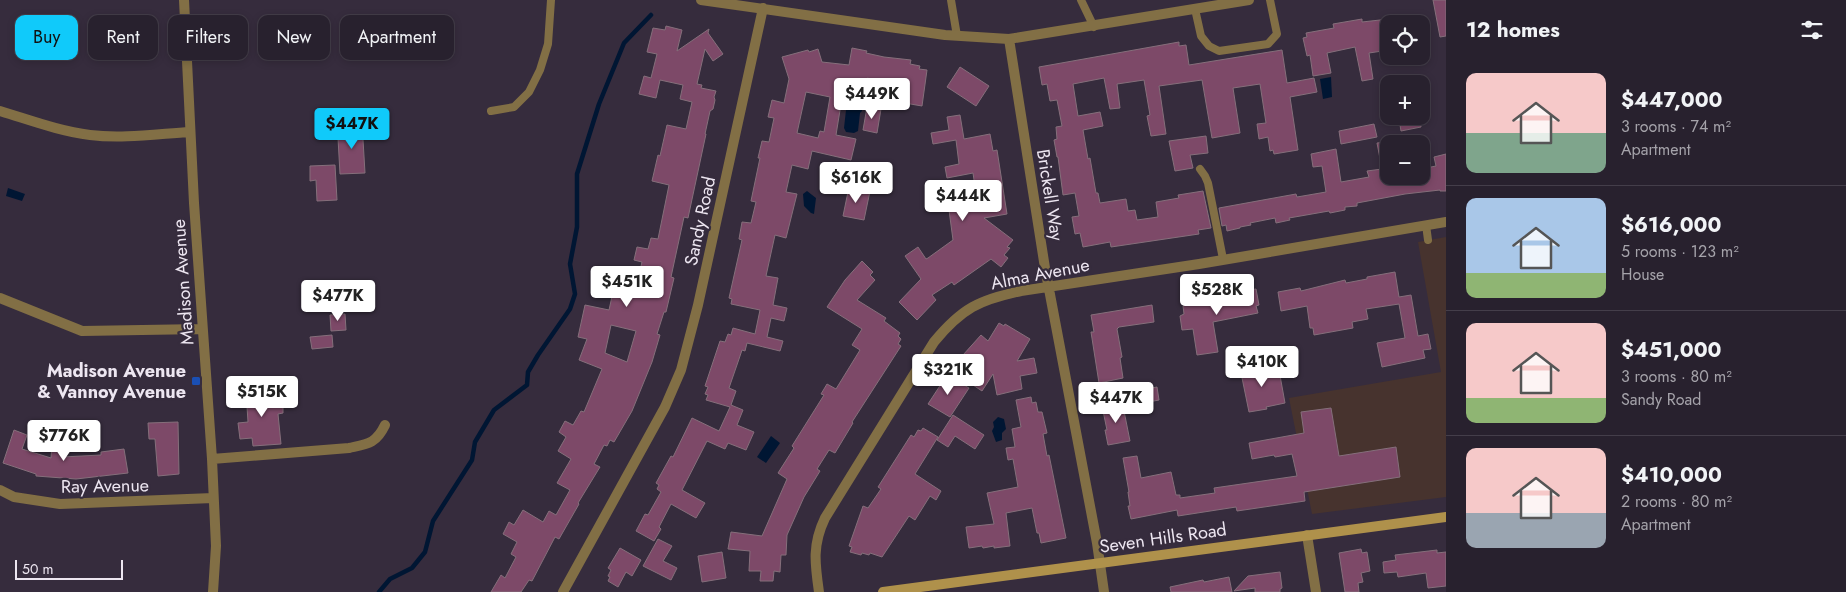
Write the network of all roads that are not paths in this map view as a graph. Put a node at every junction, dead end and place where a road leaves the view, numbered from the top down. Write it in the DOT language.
graph roads {
  1 [pos="184,0"];
  2 [pos="551,0"];
  3 [pos="702,0"];
  4 [pos="951,0"];
  5 [pos="1082,0"];
  6 [pos="1249,0"];
  7 [pos="1270,0"];
  8 [pos="1232,2"];
  9 [pos="764,8"];
  10 [pos="1195,9"];
  11 [pos="1094,26"];
  12 [pos="957,36"];
  13 [pos="1009,39"];
  14 [pos="0,111"];
  15 [pos="491,111"];
  16 [pos="190,132"];
  17 [pos="1200,169"];
  18 [pos="1446,222"];
  19 [pos="1426,225"];
  20 [pos="1428,240"];
  21 [pos="1223,259"];
  22 [pos="1049,287"];
  23 [pos="0,298"];
  24 [pos="202,329"];
  25 [pos="385,425"];
  26 [pos="212,459"];
  27 [pos="0,490"];
  28 [pos="213,498"];
  29 [pos="1446,517"];
  30 [pos="1306,535"];
  31 [pos="1100,563"];
  32 [pos="213,592"];
  33 [pos="563,592"];
  34 [pos="819,592"];
  35 [pos="884,592"];
  36 [pos="1104,592"];
  37 [pos="1316,592"];
  1 -- 16 [label="street, Madison Avenue"];
  2 -- 15 [label="lane"];
  3 -- 9 [label="street"];
  4 -- 12 [label="lane"];
  5 -- 11 [label="lane"];
  6 -- 8 [label="street"];
  7 -- 10 [label="lane"];
  8 -- 10 [label="street"];
  9 -- 12 [label="street"];
  9 -- 33 [label="street, Sandy Road"];
  10 -- 11 [label="street"];
  11 -- 13 [label="street"];
  12 -- 13 [label="street"];
  13 -- 22 [label="street, Brickell Way"];
  14 -- 16 [label="street"];
  16 -- 24 [label="street, Madison Avenue"];
  17 -- 21 [label="lane"];
  18 -- 19 [label="street, Alma Avenue"];
  19 -- 20 [label="lane"];
  19 -- 21 [label="street, Alma Avenue"];
  21 -- 22 [label="street, Alma Avenue"];
  22 -- 31 [label="street, Brickell Way"];
  22 -- 34 [label="street, Alma Avenue"];
  23 -- 24 [label="street"];
  24 -- 26 [label="street, Madison Avenue"];
  25 -- 26 [label="street"];
  26 -- 28 [label="street, Madison Avenue"];
  27 -- 28 [label="street, Ray Avenue"];
  28 -- 32 [label="street, Madison Avenue"];
  29 -- 30 [label="street, Seven Hills Road"];
  30 -- 31 [label="street, Seven Hills Road"];
  30 -- 37 [label="street"];
  31 -- 35 [label="street, Seven Hills Road"];
  31 -- 36 [label="street, Brickell Way"];
}
